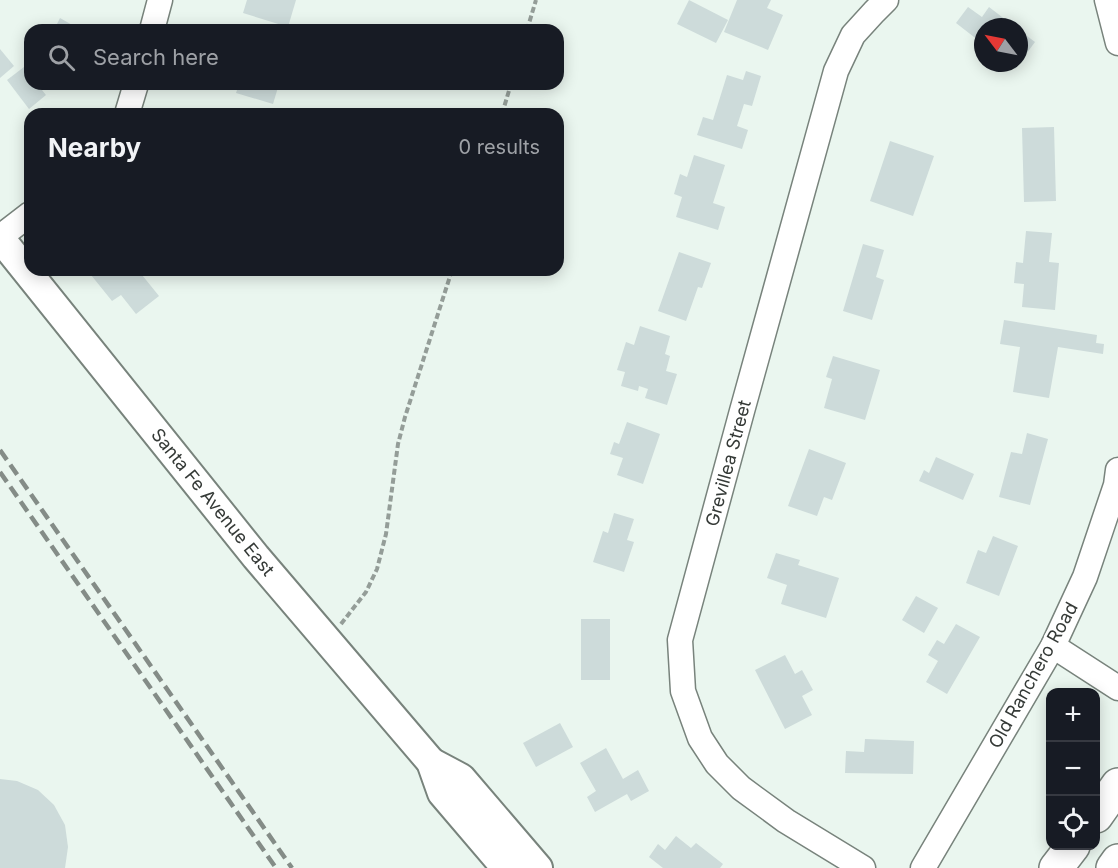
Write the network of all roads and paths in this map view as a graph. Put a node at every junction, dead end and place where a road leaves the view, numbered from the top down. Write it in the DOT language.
graph roads {
  1 [pos="160,0"];
  2 [pos="536,0"];
  3 [pos="886,0"];
  4 [pos="1107,0"];
  5 [pos="154,24"];
  6 [pos="529,24"];
  7 [pos="1118,43"];
  8 [pos="134,90"];
  9 [pos="509,90"];
  10 [pos="129,108"];
  11 [pos="504,108"];
  12 [pos="24,219"];
  13 [pos="0,237"];
  14 [pos="24,267"];
  15 [pos="31,276"];
  16 [pos="450,276"];
  17 [pos="1118,470"];
  18 [pos="328,641"];
  19 [pos="1053,646"];
  20 [pos="1118,688"];
  21 [pos="431,762"];
  22 [pos="1118,785"];
  23 [pos="1100,809"];
  24 [pos="1070,850"];
  25 [pos="1118,861"];
  26 [pos="506,868"];
  27 [pos="538,868"];
  28 [pos="862,868"];
  29 [pos="923,868"];
  30 [pos="1056,868"];
  31 [pos="1113,868"];
  1 -- 5 [label="street"];
  2 -- 6 [label="path"];
  3 -- 28 [label="street, Grevillea Street"];
  4 -- 7 [label="street"];
  8 -- 10 [label="street"];
  9 -- 11 [label="path"];
  12 -- 13 [label="street"];
  13 -- 14 [label="street, Santa Fe Avenue East"];
  15 -- 18 [label="street, Santa Fe Avenue East"];
  16 -- 18 [label="path"];
  17 -- 19 [label="street, Old Ranchero Road"];
  18 -- 21 [label="street, Santa Fe Avenue East"];
  19 -- 20 [label="street"];
  19 -- 29 [label="street, Old Ranchero Road"];
  21 -- 26 [label="street"];
  21 -- 27 [label="street"];
  22 -- 23 [label="main road"];
  24 -- 30 [label="main road"];
  25 -- 31 [label="main road"];
}
